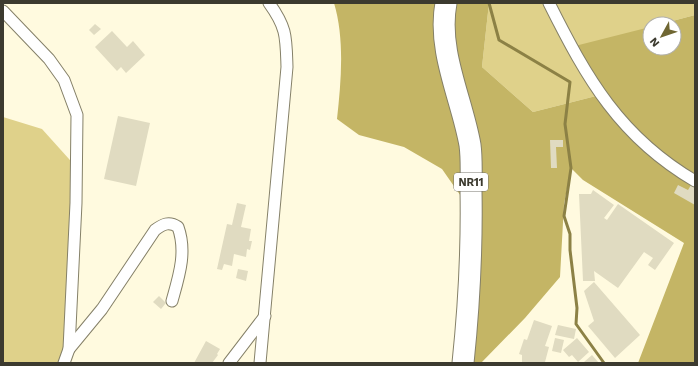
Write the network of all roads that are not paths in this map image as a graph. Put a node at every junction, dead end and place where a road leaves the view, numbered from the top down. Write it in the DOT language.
graph roads {
  1 [pos="269,3"];
  2 [pos="446,3"];
  3 [pos="549,3"];
  4 [pos="3,11"];
  5 [pos="695,181"];
  6 [pos="172,301"];
  7 [pos="265,316"];
  8 [pos="69,349"];
  9 [pos="64,363"];
  10 [pos="229,363"];
  11 [pos="260,363"];
  12 [pos="463,363"];
  1 -- 7 [label="street"];
  2 -- 12 [label="highway, NR11"];
  3 -- 5 [label="street"];
  4 -- 8 [label="street"];
  6 -- 8 [label="street"];
  7 -- 10 [label="street"];
  7 -- 11 [label="street"];
  8 -- 9 [label="street"];
}
